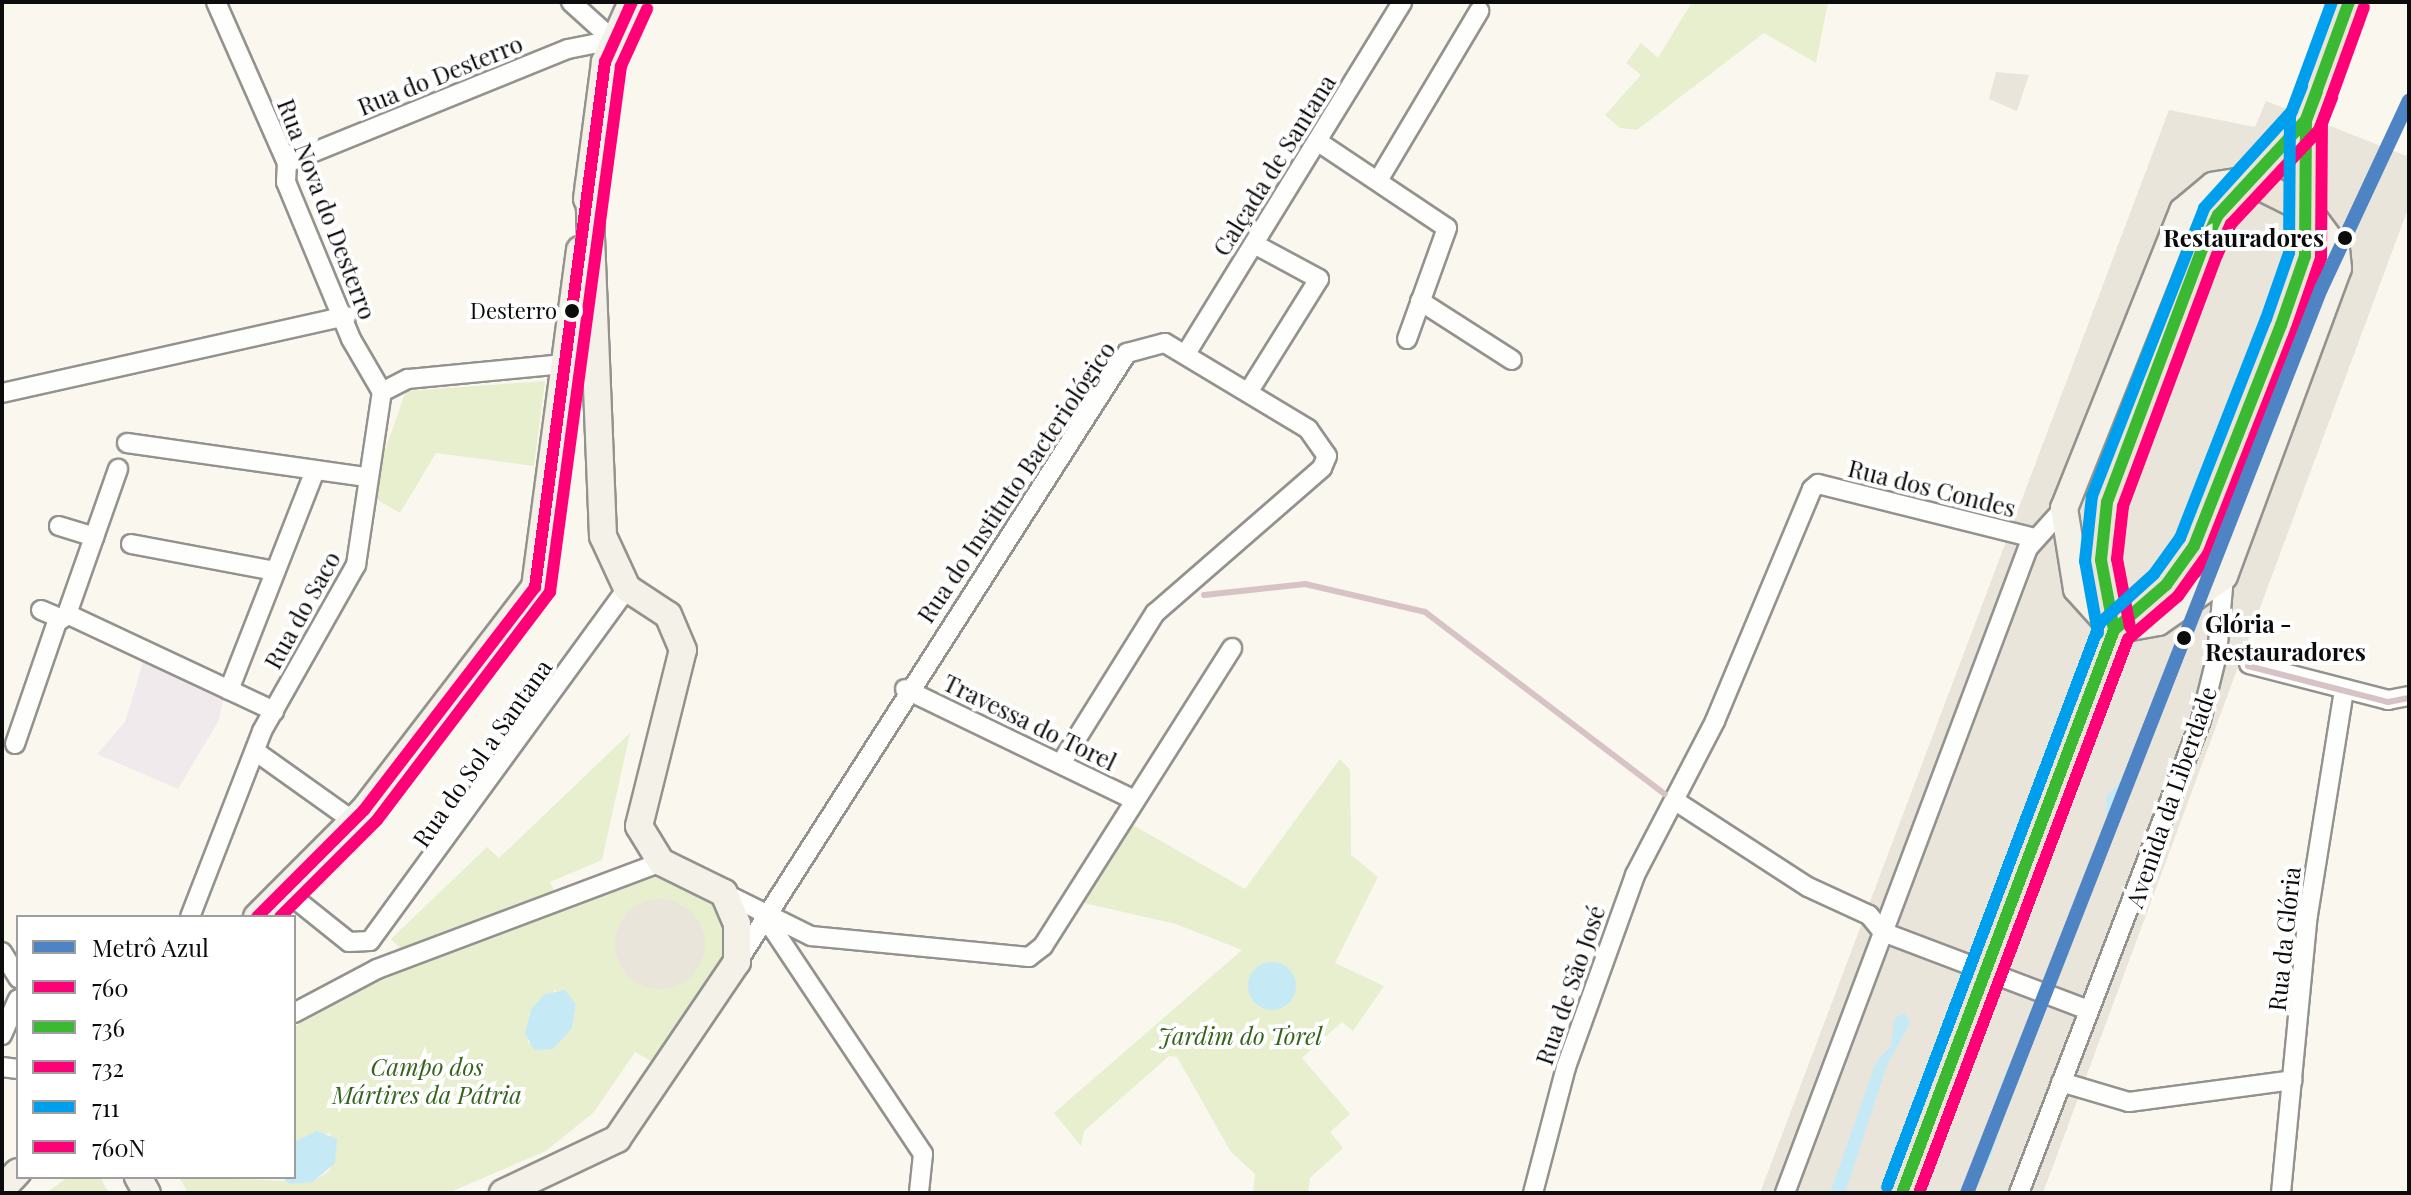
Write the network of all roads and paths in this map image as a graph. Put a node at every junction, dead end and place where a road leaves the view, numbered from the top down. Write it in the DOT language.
graph roads {
  1 [pos="216,2"];
  2 [pos="571,2"];
  3 [pos="632,2"];
  4 [pos="1402,2"];
  5 [pos="2349,2"];
  6 [pos="1479,11"];
  7 [pos="613,40"];
  8 [pos="2306,120"];
  9 [pos="1317,141"];
  10 [pos="287,163"];
  11 [pos="1379,179"];
  12 [pos="2249,180"];
  13 [pos="589,185"];
  14 [pos="2307,209"];
  15 [pos="1254,244"];
  16 [pos="1420,301"];
  17 [pos="346,316"];
  18 [pos="1407,339"];
  19 [pos="1187,352"];
  20 [pos="1512,360"];
  21 [pos="565,364"];
  22 [pos="1249,391"];
  23 [pos="382,392"];
  24 [pos="2,393"];
  25 [pos="127,443"];
  26 [pos="118,469"];
  27 [pos="315,470"];
  28 [pos="365,477"];
  29 [pos="1818,484"];
  30 [pos="2064,508"];
  31 [pos="59,526"];
  32 [pos="94,537"];
  33 [pos="2034,538"];
  34 [pos="131,544"];
  35 [pos="275,571"];
  36 [pos="2224,576"];
  37 [pos="627,588"];
  38 [pos="41,610"];
  39 [pos="62,618"];
  40 [pos="2114,630"];
  41 [pos="1232,648"];
  42 [pos="2249,664"];
  43 [pos="905,689"];
  44 [pos="229,690"];
  45 [pos="2344,691"];
  46 [pos="2409,696"];
  47 [pos="274,711"];
  48 [pos="15,744"];
  49 [pos="255,751"];
  50 [pos="1062,762"];
  51 [pos="1133,799"];
  52 [pos="1677,802"];
  53 [pos="353,821"];
  54 [pos="661,862"];
  55 [pos="284,890"];
  56 [pos="724,893"];
  57 [pos="191,915"];
  58 [pos="259,915"];
  59 [pos="765,917"];
  60 [pos="1883,932"];
  61 [pos="2,952"];
  62 [pos="737,962"];
  63 [pos="1986,971"];
  64 [pos="16,975"];
  65 [pos="16,1004"];
  66 [pos="2088,1010"];
  67 [pos="296,1012"];
  68 [pos="2,1035"];
  69 [pos="2293,1080"];
  70 [pos="2061,1082"];
  71 [pos="503,1193"];
  72 [pos="919,1193"];
  73 [pos="1533,1193"];
  74 [pos="1785,1193"];
  75 [pos="1902,1193"];
  76 [pos="2019,1193"];
  77 [pos="2281,1193"];
  1 -- 10 [label="street, Rua Nova do Desterro"];
  2 -- 7 [label="street"];
  3 -- 7 [label="street"];
  4 -- 9 [label="street, Calçada de Santana"];
  5 -- 8 [label="main road"];
  6 -- 11 [label="street"];
  7 -- 10 [label="street, Rua do Desterro"];
  7 -- 13 [label="street"];
  8 -- 12 [label="main road"];
  8 -- 14 [label="main road"];
  9 -- 11 [label="street"];
  9 -- 15 [label="street, Calçada de Santana"];
  10 -- 17 [label="street, Rua Nova do Desterro"];
  11 -- 16 [label="street"];
  12 -- 14 [label="main road"];
  12 -- 30 [label="street"];
  12 -- 40 [label="main road"];
  13 -- 21 [label="street"];
  13 -- 37 [label="street"];
  14 -- 36 [label="street"];
  14 -- 40 [label="main road"];
  15 -- 19 [label="street, Calçada de Santana"];
  15 -- 22 [label="street"];
  16 -- 18 [label="street"];
  16 -- 20 [label="street"];
  17 -- 23 [label="street, Rua Nova do Desterro"];
  17 -- 24 [label="street"];
  19 -- 22 [label="street"];
  19 -- 43 [label="street, Rua do Instituto Bacteriológico"];
  21 -- 23 [label="street"];
  21 -- 53 [label="street"];
  22 -- 50 [label="street"];
  23 -- 28 [label="street, Rua do Saco"];
  25 -- 27 [label="street"];
  26 -- 32 [label="street"];
  27 -- 28 [label="street"];
  27 -- 35 [label="street"];
  28 -- 47 [label="street, Rua do Saco"];
  29 -- 33 [label="street, Rua dos Condes"];
  29 -- 52 [label="street, Rua de São José"];
  30 -- 33 [label="street"];
  30 -- 40 [label="street"];
  31 -- 32 [label="street"];
  32 -- 39 [label="street"];
  33 -- 60 [label="street"];
  34 -- 35 [label="street"];
  35 -- 44 [label="street"];
  36 -- 40 [label="street"];
  36 -- 66 [label="street, Avenida da Liberdade"];
  37 -- 54 [label="street"];
  37 -- 55 [label="street, Rua do Sol a Santana"];
  38 -- 39 [label="street"];
  39 -- 44 [label="street"];
  39 -- 48 [label="street"];
  40 -- 63 [label="main road"];
  41 -- 51 [label="street"];
  42 -- 45 [label="street"];
  43 -- 50 [label="street, Travessa do Torel"];
  43 -- 59 [label="street"];
  44 -- 47 [label="street"];
  45 -- 46 [label="street"];
  45 -- 69 [label="street, Rua da Glória"];
  47 -- 49 [label="street, Rua do Saco"];
  49 -- 53 [label="street"];
  49 -- 57 [label="street, Rua do Saco"];
  50 -- 51 [label="street, Travessa do Torel"];
  51 -- 59 [label="street"];
  52 -- 60 [label="street"];
  52 -- 73 [label="street, Rua de São José"];
  53 -- 55 [label="street"];
  54 -- 56 [label="street"];
  54 -- 67 [label="street"];
  55 -- 58 [label="street"];
  56 -- 59 [label="street"];
  56 -- 62 [label="street"];
  59 -- 62 [label="street"];
  59 -- 72 [label="street"];
  60 -- 63 [label="street"];
  60 -- 74 [label="street"];
  61 -- 64 [label="street"];
  62 -- 71 [label="street"];
  63 -- 66 [label="street"];
  63 -- 75 [label="main road"];
  65 -- 68 [label="street"];
  66 -- 70 [label="street, Avenida da Liberdade"];
  69 -- 70 [label="street"];
  69 -- 77 [label="street, Rua da Glória"];
  70 -- 76 [label="street, Avenida da Liberdade"];
}
